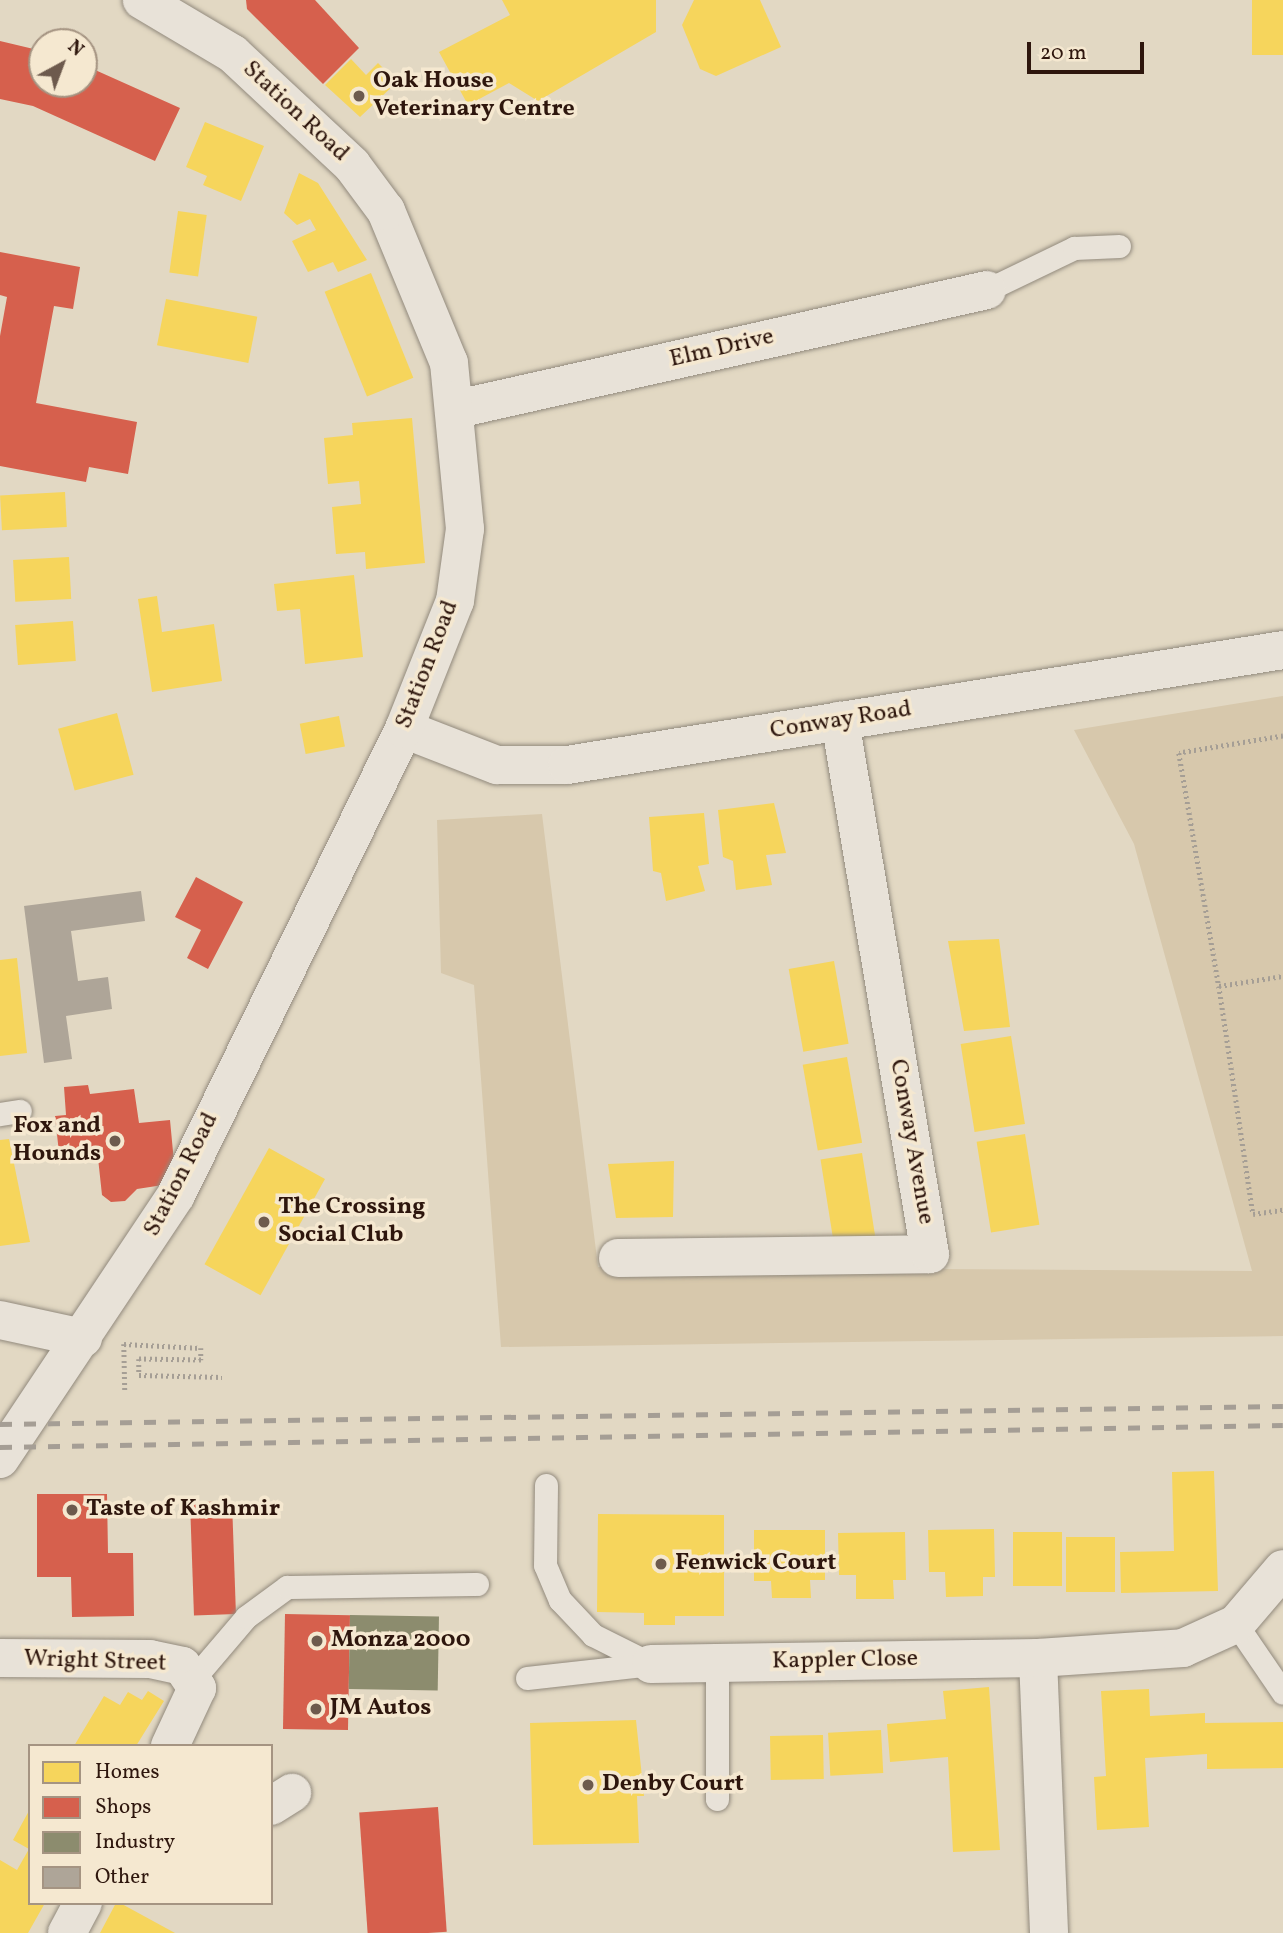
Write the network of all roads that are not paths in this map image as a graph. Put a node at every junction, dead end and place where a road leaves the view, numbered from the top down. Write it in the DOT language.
graph roads {
  1 [pos="158,2"];
  2 [pos="1119,246"];
  3 [pos="987,289"];
  4 [pos="457,409"];
  5 [pos="1283,650"];
  6 [pos="840,721"];
  7 [pos="404,729"];
  8 [pos="618,1258"];
  9 [pos="0,1320"];
  10 [pos="83,1338"];
  11 [pos="0,1458"];
  12 [pos="546,1485"];
  13 [pos="1283,1569"];
  14 [pos="477,1584"];
  15 [pos="1236,1624"];
  16 [pos="0,1658"];
  17 [pos="1038,1658"];
  18 [pos="651,1664"];
  19 [pos="717,1664"];
  20 [pos="192,1674"];
  21 [pos="527,1678"];
  22 [pos="1283,1693"];
  23 [pos="171,1744"];
  24 [pos="718,1799"];
  25 [pos="82,1905"];
  26 [pos="67,1933"];
  27 [pos="1049,1933"];
  1 -- 4 [label="street, Station Road"];
  2 -- 3 [label="lane"];
  3 -- 4 [label="street, Elm Drive"];
  4 -- 7 [label="street, Station Road"];
  5 -- 6 [label="street, Conway Road"];
  6 -- 7 [label="street, Conway Road"];
  6 -- 8 [label="street, Conway Avenue"];
  7 -- 10 [label="street, Station Road"];
  9 -- 10 [label="street"];
  10 -- 11 [label="street, Station Road"];
  12 -- 18 [label="lane"];
  13 -- 15 [label="street, Kappler Close"];
  14 -- 20 [label="lane"];
  15 -- 17 [label="street, Kappler Close"];
  15 -- 22 [label="lane"];
  16 -- 20 [label="street, Wright Street"];
  17 -- 19 [label="street, Kappler Close"];
  17 -- 27 [label="street"];
  18 -- 19 [label="street, Kappler Close"];
  18 -- 21 [label="lane"];
  19 -- 24 [label="lane"];
  20 -- 23 [label="street"];
  25 -- 26 [label="street"];
}
